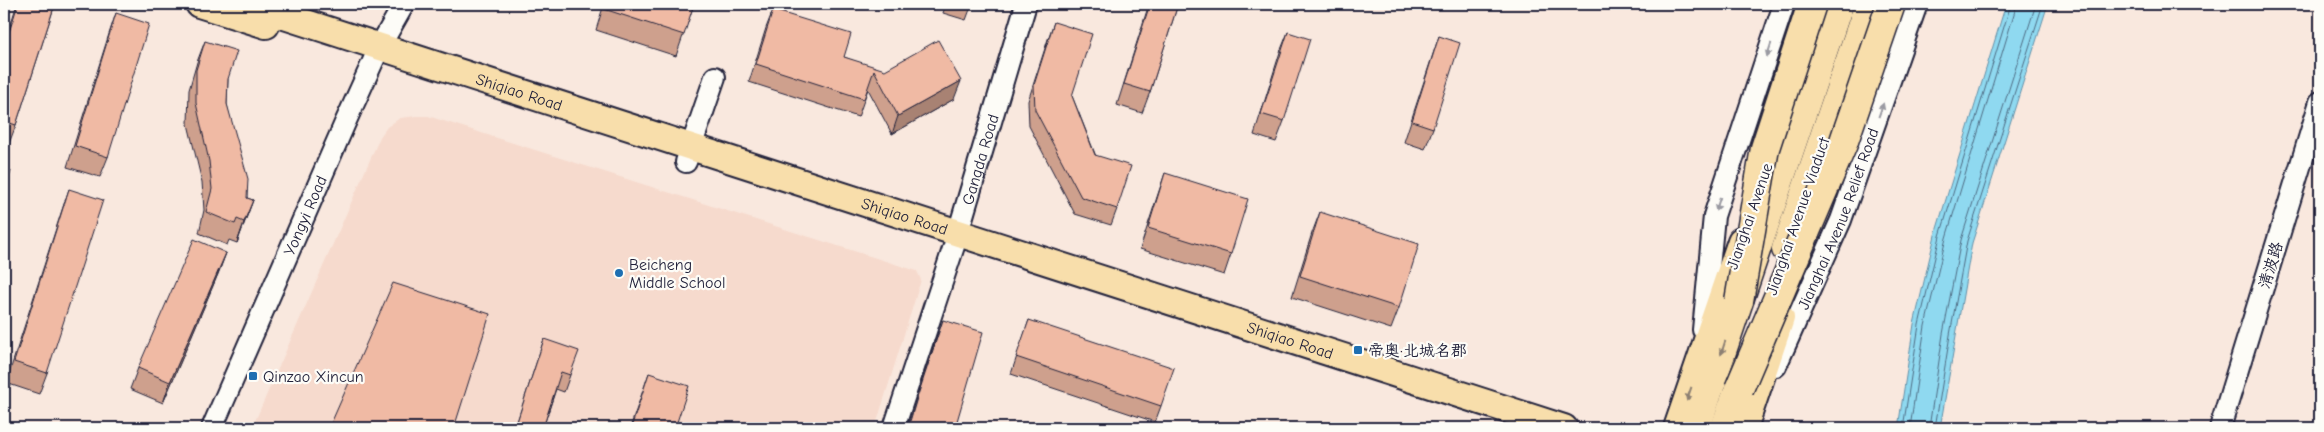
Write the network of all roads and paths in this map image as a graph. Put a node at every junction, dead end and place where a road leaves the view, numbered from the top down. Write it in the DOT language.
graph roads {
  1 [pos="199,4"];
  2 [pos="247,4"];
  3 [pos="404,4"];
  4 [pos="1026,4"];
  5 [pos="1784,4"];
  6 [pos="1812,4"];
  7 [pos="1821,4"];
  8 [pos="1839,4"];
  9 [pos="1869,4"];
  10 [pos="1886,4"];
  11 [pos="1891,4"];
  12 [pos="1916,4"];
  13 [pos="377,53"];
  14 [pos="715,77"];
  15 [pos="2320,102"];
  16 [pos="688,154"];
  17 [pos="956,240"];
  18 [pos="1739,301"];
  19 [pos="1701,360"];
  20 [pos="1739,389"];
  21 [pos="212,428"];
  22 [pos="894,428"];
  23 [pos="1513,428"];
  24 [pos="1564,428"];
  25 [pos="1677,428"];
  26 [pos="1696,428"];
  27 [pos="1726,428"];
  28 [pos="1745,428"];
  29 [pos="2220,428"];
  1 -- 13 [label="main road, Shiqiao Road"];
  2 -- 13 [label="main road, Shiqiao Road"];
  3 -- 13 [label="street, Yongyi Road"];
  4 -- 17 [label="street, Gangda Road"];
  5 -- 19 [label="street, one-way"];
  6 -- 18 [label="highway, bridge"];
  7 -- 19 [label="main road, Jianghai Avenue"];
  8 -- 18 [label="highway, Jianghai Avenue Viaduct, bridge"];
  9 -- 20 [label="highway, Jianghai Avenue Viaduct, bridge"];
  10 -- 28 [label="main road"];
  11 -- 20 [label="highway, bridge"];
  28 -- 12 [label="street, Jianghai Avenue Relief Road, one-way"];
  13 -- 16 [label="main road, Shiqiao Road"];
  13 -- 21 [label="street, Yongyi Road"];
  14 -- 16 [label="street"];
  15 -- 29 [label="street, 清波路"];
  16 -- 17 [label="main road, Shiqiao Road"];
  17 -- 22 [label="street, Gangda Road"];
  17 -- 23 [label="main road, Shiqiao Road"];
  17 -- 24 [label="main road, Shiqiao Road"];
  18 -- 26 [label="highway, Jianghai Avenue Viaduct, one-way"];
  19 -- 25 [label="main road, Jianghai Avenue, one-way"];
  20 -- 27 [label="highway, Jianghai Avenue Viaduct"];
}
